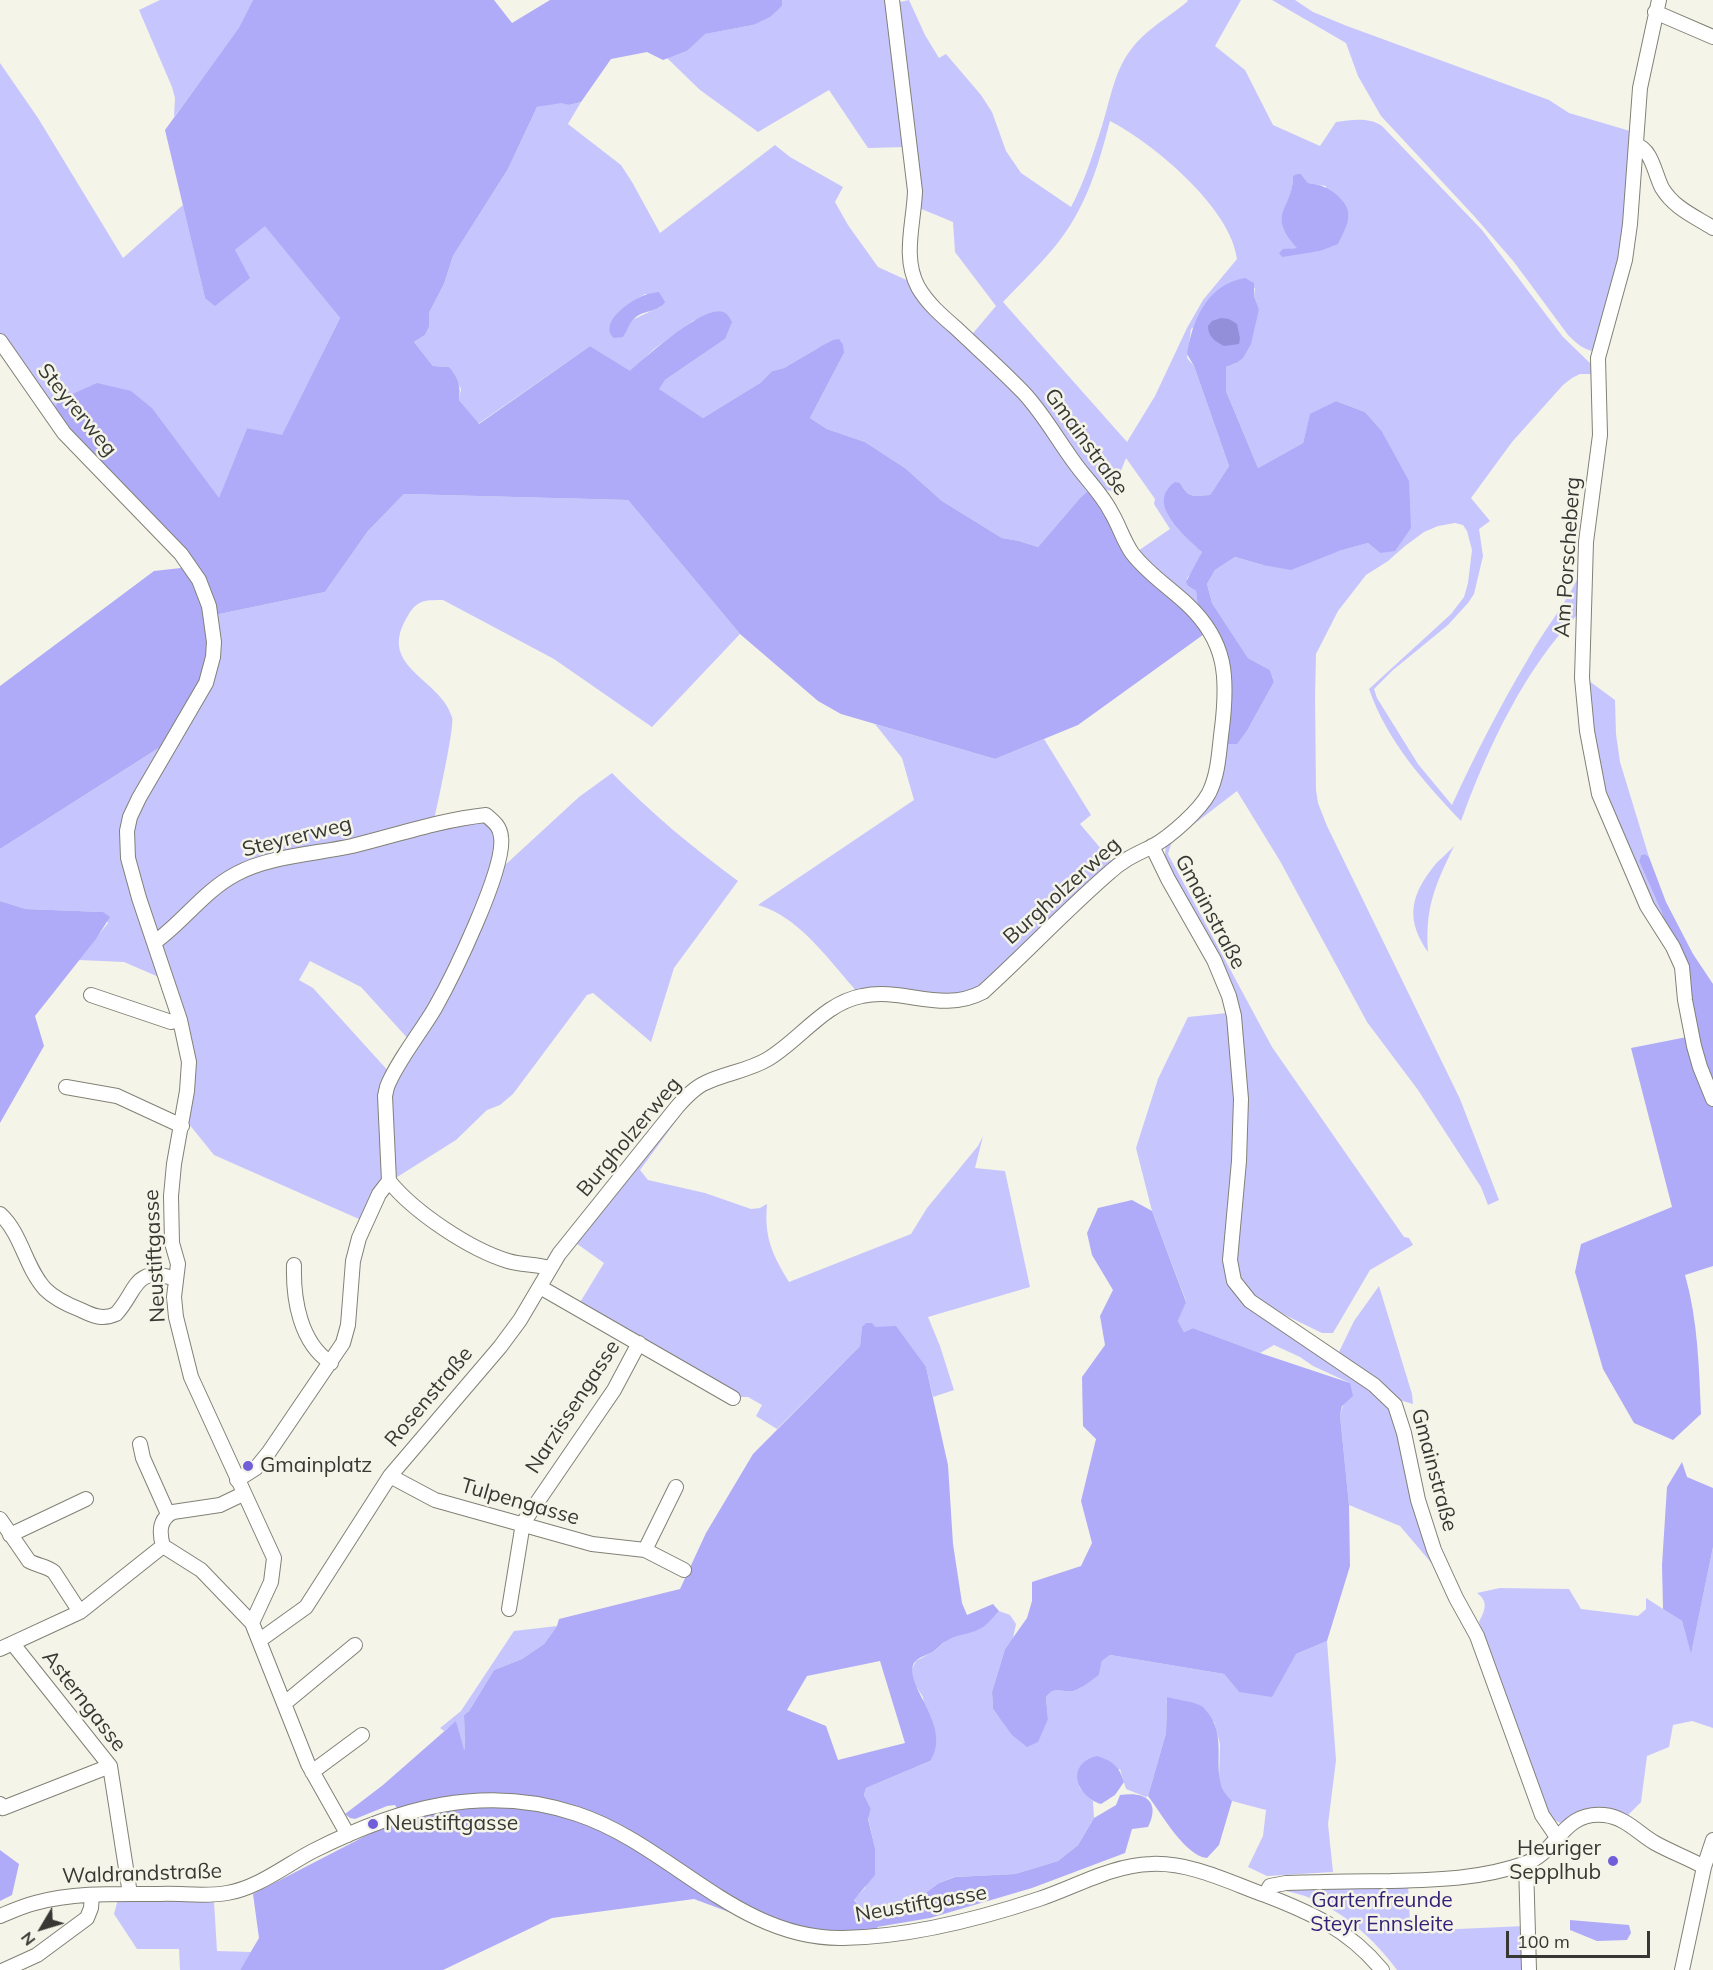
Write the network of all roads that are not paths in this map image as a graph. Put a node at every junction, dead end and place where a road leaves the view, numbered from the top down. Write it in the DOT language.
graph roads {
  1 [pos="892,0"];
  2 [pos="1657,6"];
  3 [pos="1713,37"];
  4 [pos="1636,145"];
  5 [pos="1713,228"];
  6 [pos="0,342"];
  7 [pos="1152,846"];
  8 [pos="155,942"];
  9 [pos="91,995"];
  10 [pos="180,1020"];
  11 [pos="66,1087"];
  12 [pos="1713,1098"];
  13 [pos="182,1126"];
  14 [pos="389,1181"];
  15 [pos="0,1214"];
  16 [pos="294,1265"];
  17 [pos="549,1268"];
  18 [pos="176,1279"];
  19 [pos="540,1287"];
  20 [pos="520,1320"];
  21 [pos="639,1343"];
  22 [pos="331,1363"];
  23 [pos="733,1398"];
  24 [pos="140,1444"];
  25 [pos="390,1476"];
  26 [pos="237,1480"];
  27 [pos="676,1487"];
  28 [pos="243,1494"];
  29 [pos="86,1499"];
  30 [pos="168,1514"];
  31 [pos="0,1519"];
  32 [pos="523,1523"];
  33 [pos="5,1534"];
  34 [pos="163,1546"];
  35 [pos="645,1550"];
  36 [pos="684,1570"];
  37 [pos="509,1609"];
  38 [pos="80,1612"];
  39 [pos="252,1623"];
  40 [pos="260,1640"];
  41 [pos="355,1645"];
  42 [pos="6,1646"];
  43 [pos="285,1703"];
  44 [pos="362,1735"];
  45 [pos="110,1766"];
  46 [pos="312,1772"];
  47 [pos="0,1804"];
  48 [pos="348,1835"];
  49 [pos="1557,1837"];
  50 [pos="1713,1840"];
  51 [pos="1526,1863"];
  52 [pos="1707,1872"];
  53 [pos="130,1894"];
  54 [pos="92,1895"];
  55 [pos="1264,1895"];
  56 [pos="0,1916"];
  57 [pos="4,1970"];
  58 [pos="1382,1970"];
  59 [pos="1529,1970"];
  60 [pos="1682,1970"];
  1 -- 7 [label="street, Gmainstraße"];
  2 -- 3 [label="street"];
  2 -- 4 [label="street, Am Porscheberg"];
  4 -- 5 [label="street"];
  4 -- 12 [label="street, Am Porscheberg"];
  6 -- 8 [label="street, Steyrerweg"];
  7 -- 17 [label="street, Burgholzerweg"];
  7 -- 49 [label="street, Gmainstraße"];
  8 -- 10 [label="street, Neustiftgasse"];
  8 -- 14 [label="street, Steyrerweg"];
  9 -- 10 [label="street"];
  10 -- 13 [label="street, Neustiftgasse"];
  11 -- 13 [label="street"];
  13 -- 18 [label="street, Neustiftgasse"];
  14 -- 17 [label="street"];
  14 -- 22 [label="street"];
  15 -- 18 [label="street"];
  16 -- 22 [label="street"];
  17 -- 19 [label="street, Burgholzerweg"];
  18 -- 26 [label="street, Neustiftgasse"];
  19 -- 20 [label="street, Burgholzerweg"];
  19 -- 21 [label="street"];
  20 -- 25 [label="street, Rosenstraße"];
  21 -- 23 [label="street"];
  21 -- 32 [label="street, Narzissengasse"];
  22 -- 26 [label="street"];
  24 -- 30 [label="street"];
  25 -- 32 [label="street, Tulpengasse"];
  25 -- 40 [label="street, Rosenstraße"];
  26 -- 28 [label="street, Neustiftgasse"];
  27 -- 35 [label="street"];
  28 -- 30 [label="street"];
  28 -- 39 [label="street, Neustiftgasse"];
  29 -- 33 [label="street"];
  30 -- 34 [label="street"];
  31 -- 33 [label="street"];
  32 -- 35 [label="street, Tulpengasse"];
  32 -- 37 [label="street"];
  33 -- 38 [label="street"];
  34 -- 38 [label="street"];
  34 -- 39 [label="street"];
  35 -- 36 [label="street, Tulpengasse"];
  38 -- 42 [label="street"];
  39 -- 40 [label="street"];
  40 -- 43 [label="street"];
  41 -- 43 [label="street"];
  42 -- 45 [label="street, Asterngasse"];
  43 -- 46 [label="street"];
  44 -- 46 [label="street"];
  45 -- 47 [label="street"];
  45 -- 53 [label="street, Asterngasse"];
  46 -- 48 [label="street"];
  48 -- 53 [label="street, Waldrandstraße"];
  48 -- 55 [label="street, Neustiftgasse"];
  49 -- 51 [label="street"];
  49 -- 52 [label="street"];
  50 -- 52 [label="street"];
  51 -- 55 [label="street"];
  51 -- 59 [label="street"];
  52 -- 60 [label="street"];
  53 -- 54 [label="street, Waldrandstraße"];
  54 -- 56 [label="street, Waldrandstraße"];
  54 -- 57 [label="street"];
  55 -- 58 [label="street, Neustiftgasse"];
}
